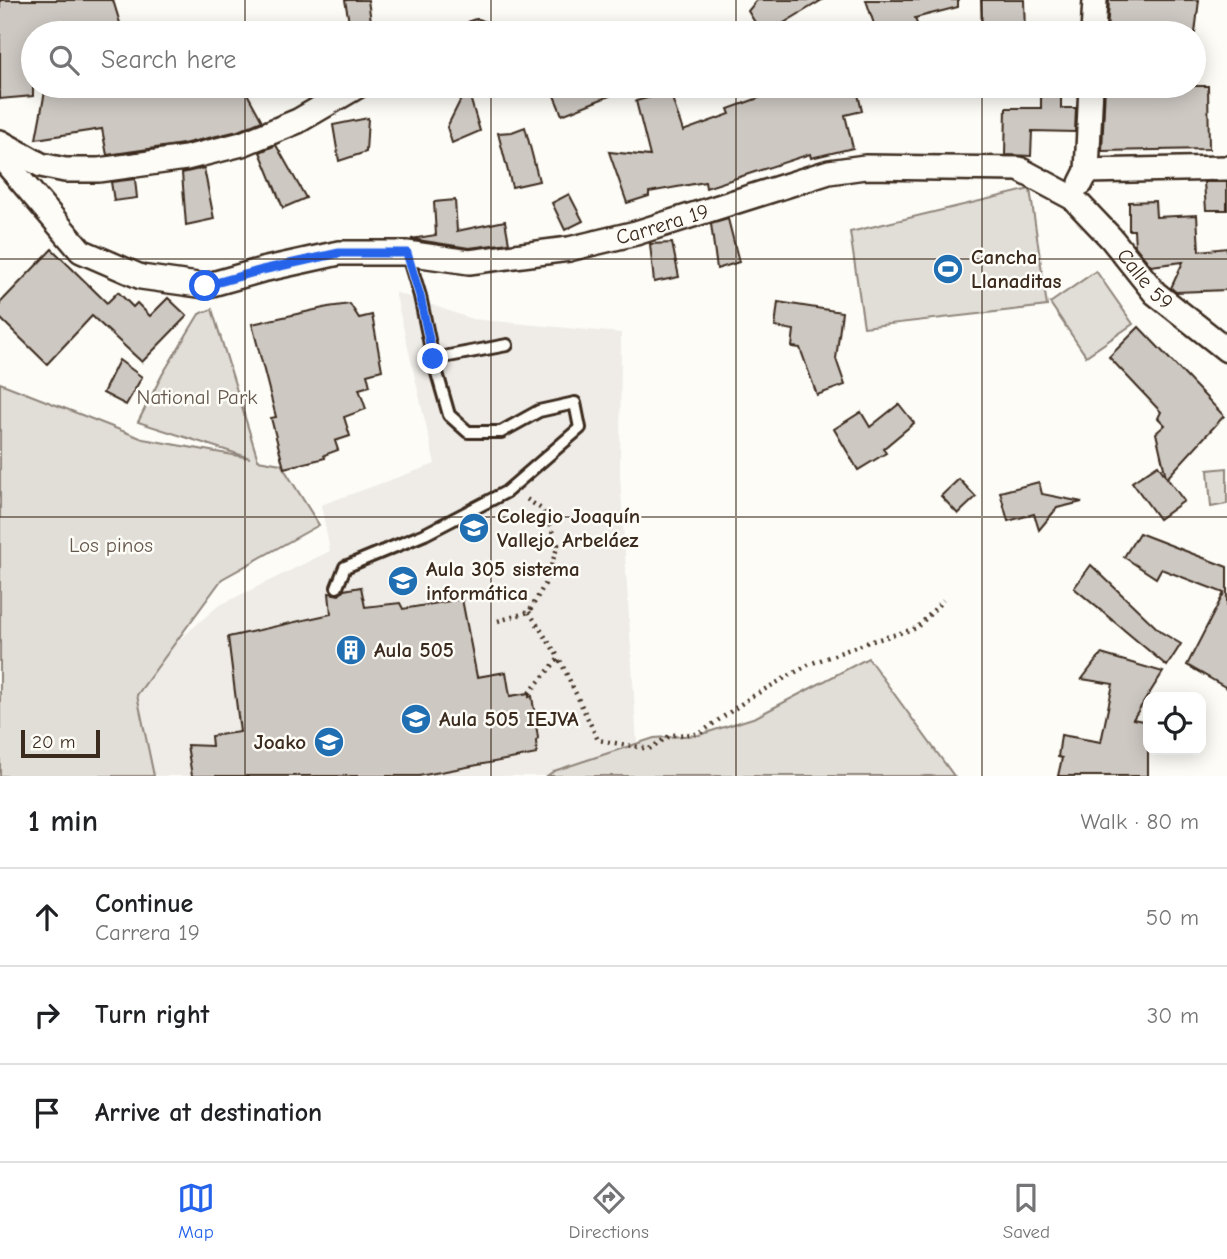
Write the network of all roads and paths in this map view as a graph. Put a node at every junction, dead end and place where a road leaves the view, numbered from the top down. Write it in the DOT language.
graph roads {
  1 [pos="1095,0"];
  2 [pos="1094,21"];
  3 [pos="337,98"];
  4 [pos="1090,98"];
  5 [pos="0,142"];
  6 [pos="0,156"];
  7 [pos="1227,168"];
  8 [pos="1087,171"];
  9 [pos="1073,198"];
  10 [pos="407,253"];
  11 [pos="507,345"];
  12 [pos="1227,350"];
  13 [pos="433,359"];
  14 [pos="510,488"];
  15 [pos="337,587"];
  16 [pos="943,600"];
  17 [pos="529,612"];
  18 [pos="498,621"];
  19 [pos="559,658"];
  20 [pos="529,693"];
  1 -- 2 [label="street"];
  3 -- 5 [label="street"];
  4 -- 8 [label="street"];
  6 -- 10 [label="street, Carrera 19"];
  7 -- 8 [label="street"];
  8 -- 9 [label="street"];
  9 -- 10 [label="street, Carrera 19"];
  9 -- 12 [label="street, Calle 59"];
  10 -- 13 [label="lane"];
  11 -- 13 [label="lane"];
  13 -- 14 [label="lane"];
  14 -- 15 [label="lane"];
  14 -- 17 [label="path"];
  16 -- 19 [label="path"];
  17 -- 18 [label="path"];
  17 -- 19 [label="path"];
  19 -- 20 [label="path"];
}
